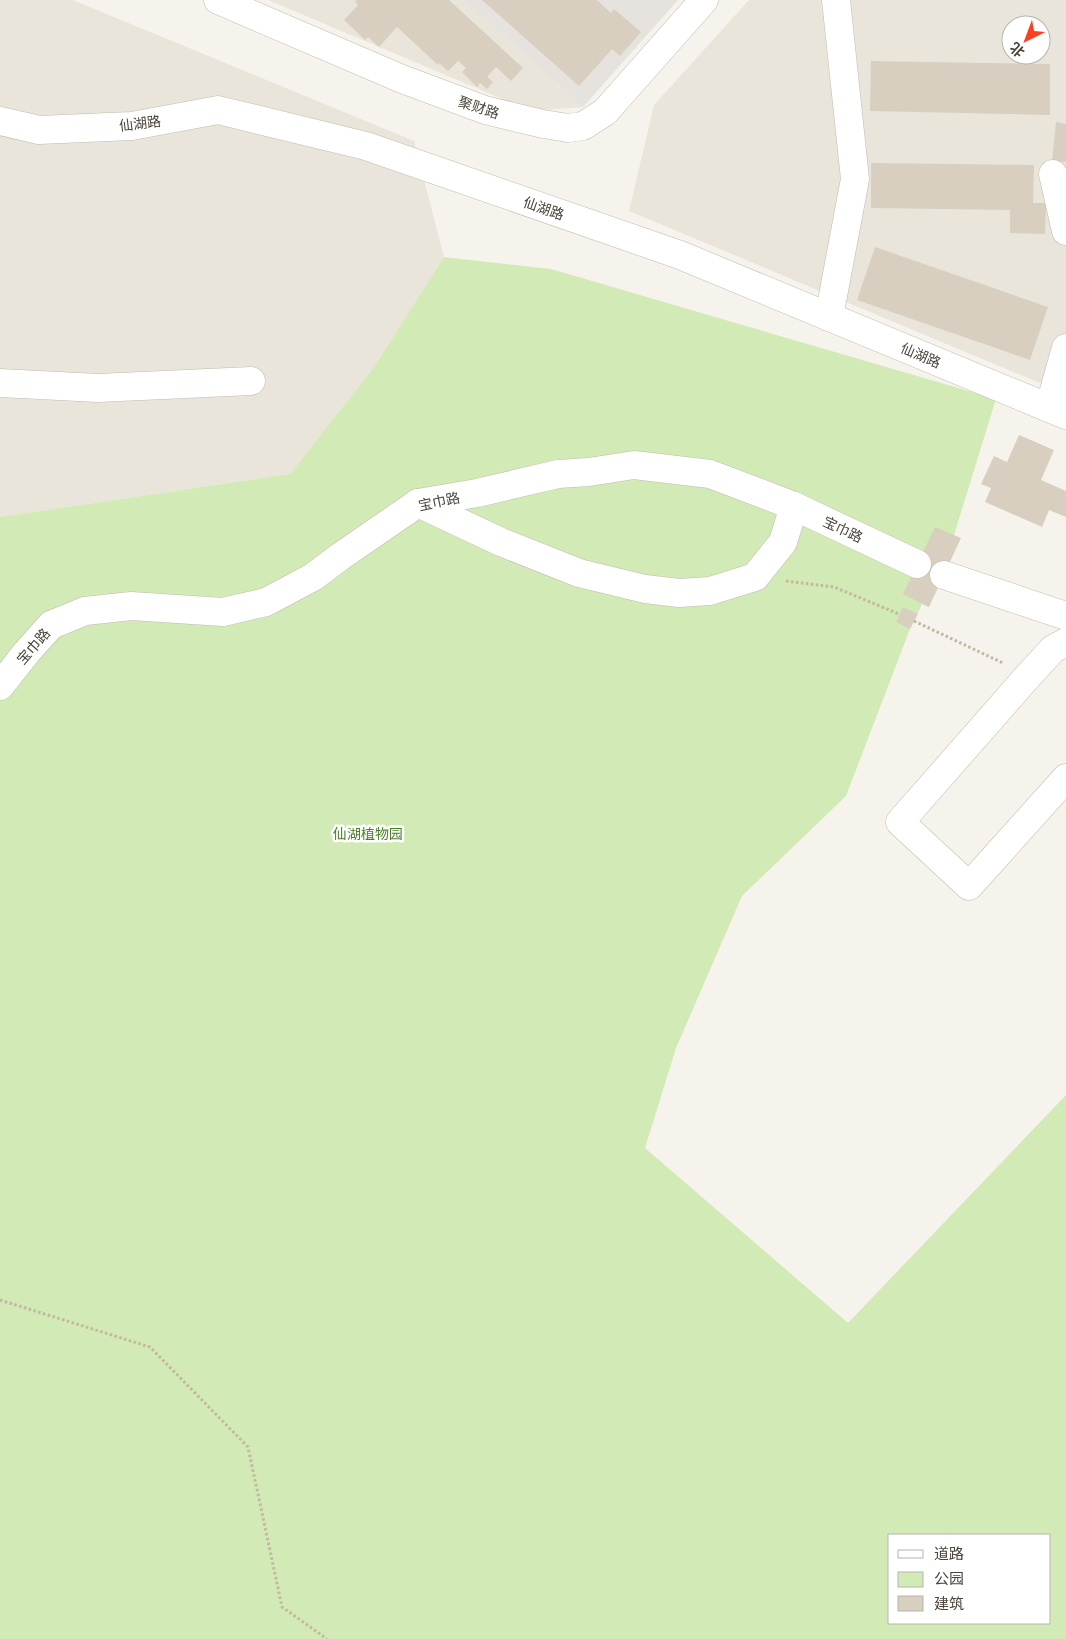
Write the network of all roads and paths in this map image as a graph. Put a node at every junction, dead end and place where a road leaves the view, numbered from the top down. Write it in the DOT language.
graph roads {
  1 [pos="218,0"];
  2 [pos="704,0"];
  3 [pos="836,0"];
  4 [pos="0,121"];
  5 [pos="1053,174"];
  6 [pos="1066,231"];
  7 [pos="829,317"];
  8 [pos="1066,348"];
  9 [pos="250,381"];
  10 [pos="0,383"];
  11 [pos="1057,412"];
  12 [pos="418,503"];
  13 [pos="794,506"];
  14 [pos="917,564"];
  15 [pos="944,575"];
  16 [pos="755,577"];
  17 [pos="900,614"];
  18 [pos="1066,616"];
  19 [pos="914,622"];
  20 [pos="1066,642"];
  21 [pos="1028,675"];
  22 [pos="0,686"];
  23 [pos="1066,778"];
  24 [pos="0,1300"];
  25 [pos="327,1639"];
  1 -- 2 [label="street, 聚财路"];
  3 -- 7 [label="street"];
  4 -- 7 [label="street, 仙湖路"];
  5 -- 6 [label="street"];
  7 -- 11 [label="street, 仙湖路"];
  8 -- 11 [label="street"];
  9 -- 10 [label="street"];
  12 -- 13 [label="street, 宝巾路"];
  12 -- 16 [label="street"];
  12 -- 22 [label="street, 宝巾路"];
  13 -- 14 [label="street, 宝巾路"];
  13 -- 16 [label="street"];
  15 -- 18 [label="street"];
  16 -- 17 [label="path"];
  19 -- 21 [label="path"];
  20 -- 21 [label="street"];
  21 -- 23 [label="street"];
  24 -- 25 [label="path"];
}
